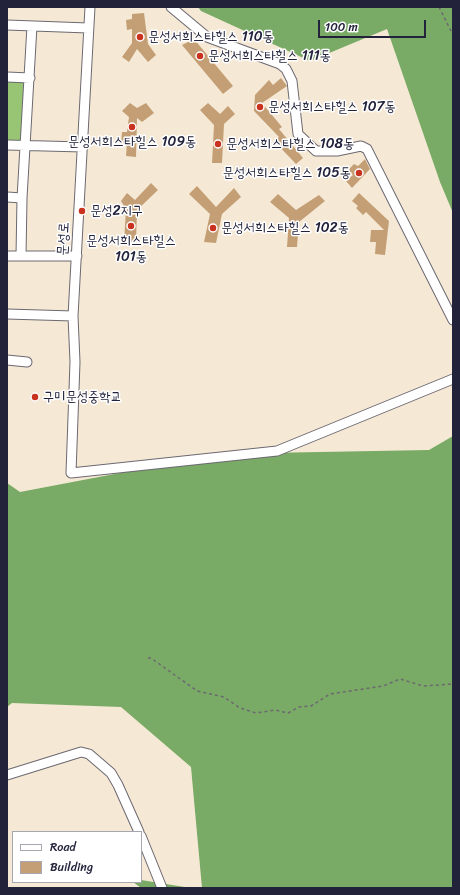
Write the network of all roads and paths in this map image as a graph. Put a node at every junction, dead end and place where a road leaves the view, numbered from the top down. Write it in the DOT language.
graph roads {
  1 [pos="90,7"];
  2 [pos="171,7"];
  3 [pos="438,7"];
  4 [pos="7,25"];
  5 [pos="32,26"];
  6 [pos="88,28"];
  7 [pos="453,35"];
  8 [pos="7,77"];
  9 [pos="30,78"];
  10 [pos="7,145"];
  11 [pos="26,146"];
  12 [pos="83,147"];
  13 [pos="7,197"];
  14 [pos="22,198"];
  15 [pos="7,256"];
  16 [pos="21,256"];
  17 [pos="77,256"];
  18 [pos="7,314"];
  19 [pos="73,316"];
  20 [pos="453,320"];
  21 [pos="7,360"];
  22 [pos="27,362"];
  23 [pos="453,380"];
  24 [pos="148,658"];
  25 [pos="453,684"];
  26 [pos="7,775"];
  27 [pos="139,831"];
  28 [pos="142,838"];
  29 [pos="162,888"];
  1 -- 6 [label="street, 문성로"];
  2 -- 20 [label="street"];
  3 -- 7 [label="path"];
  4 -- 5 [label="street"];
  5 -- 6 [label="street"];
  5 -- 9 [label="street"];
  6 -- 12 [label="street, 문성로"];
  8 -- 9 [label="street"];
  9 -- 11 [label="street"];
  10 -- 11 [label="street"];
  11 -- 12 [label="street"];
  11 -- 14 [label="street"];
  12 -- 17 [label="street, 문성로"];
  13 -- 14 [label="street"];
  14 -- 16 [label="street"];
  15 -- 16 [label="street"];
  16 -- 17 [label="street"];
  17 -- 19 [label="street, 문성로"];
  18 -- 19 [label="street"];
  19 -- 23 [label="street, 문성로"];
  21 -- 22 [label="street"];
  24 -- 25 [label="path"];
  26 -- 27 [label="street"];
  28 -- 29 [label="street"];
}
